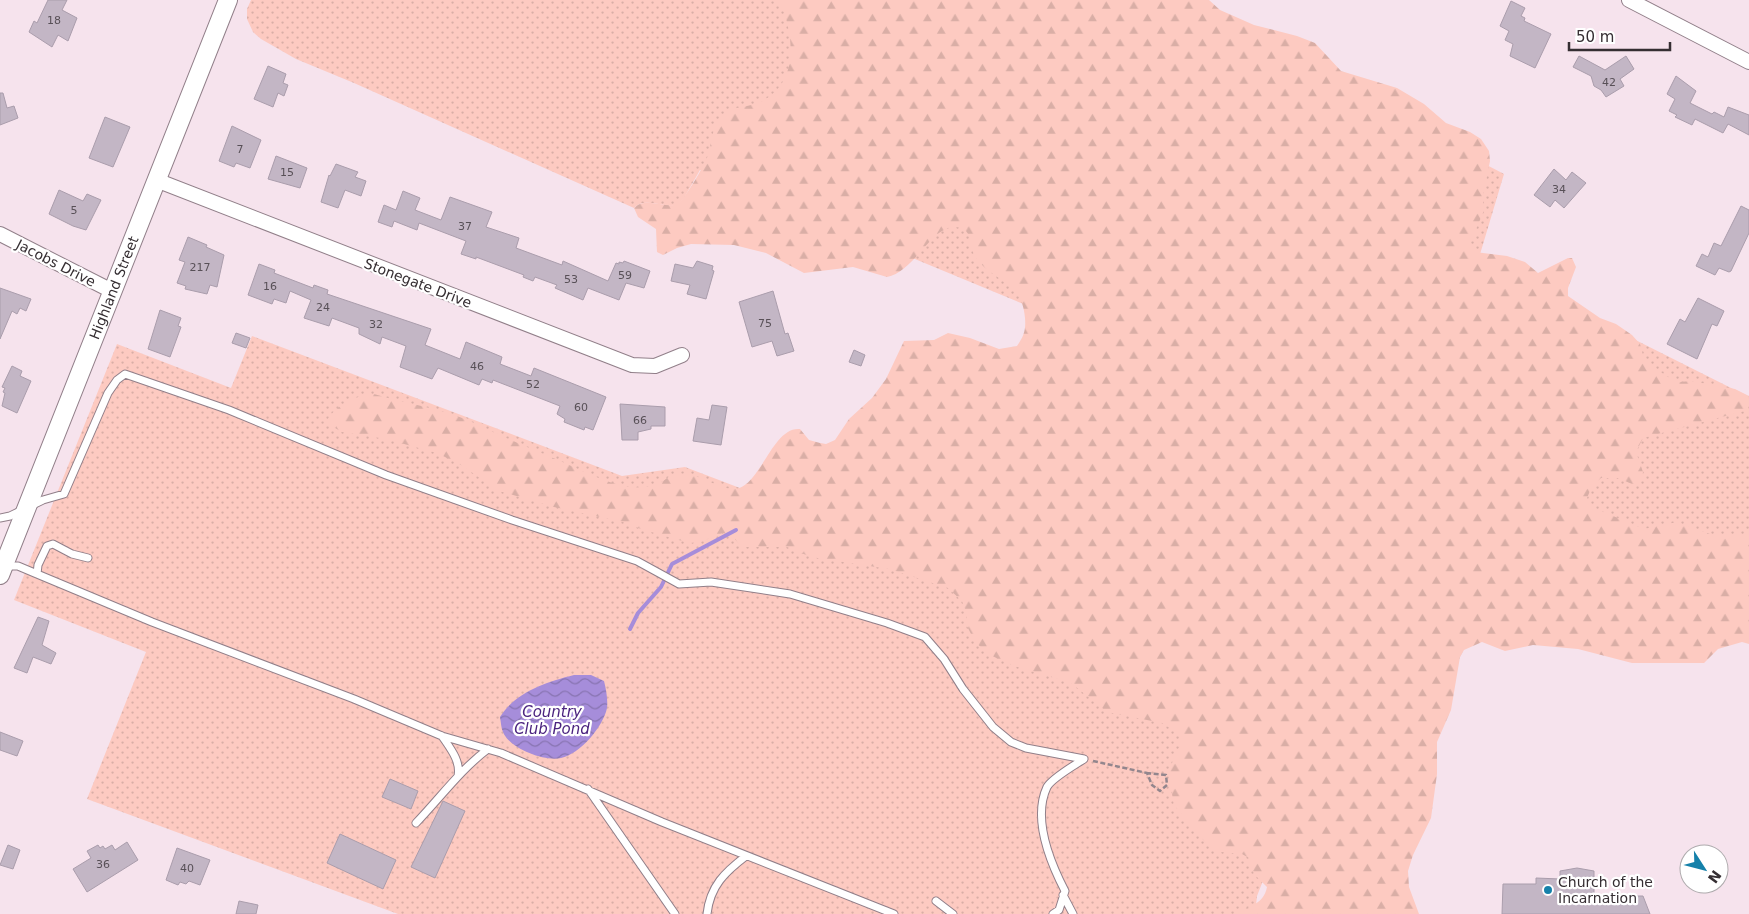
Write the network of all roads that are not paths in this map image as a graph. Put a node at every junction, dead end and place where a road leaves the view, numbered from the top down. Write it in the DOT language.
graph roads {
  1 [pos="1628,0"];
  2 [pos="226,1"];
  3 [pos="1749,62"];
  4 [pos="156,180"];
  5 [pos="0,234"];
  6 [pos="112,291"];
  7 [pos="682,355"];
  8 [pos="27,508"];
  9 [pos="0,518"];
  10 [pos="88,558"];
  11 [pos="1,569"];
  12 [pos="37,574"];
  13 [pos="442,736"];
  14 [pos="488,750"];
  15 [pos="458,779"];
  16 [pos="588,789"];
  17 [pos="416,823"];
  18 [pos="746,856"];
  19 [pos="1063,895"];
  20 [pos="936,901"];
  21 [pos="675,914"];
  22 [pos="706,914"];
  23 [pos="894,914"];
  24 [pos="953,914"];
  25 [pos="1053,914"];
  26 [pos="1073,914"];
  1 -- 3 [label="street"];
  2 -- 4 [label="street, Highland Street"];
  4 -- 6 [label="street, Highland Street"];
  4 -- 7 [label="street, Stonegate Drive"];
  5 -- 6 [label="street, Jacobs Drive"];
  6 -- 8 [label="street, Highland Street"];
  8 -- 9 [label="lane"];
  8 -- 11 [label="street, Highland Street"];
  8 -- 19 [label="lane"];
  10 -- 12 [label="lane"];
  11 -- 12 [label="lane"];
  12 -- 13 [label="lane"];
  13 -- 14 [label="lane"];
  13 -- 15 [label="lane"];
  14 -- 15 [label="lane"];
  14 -- 16 [label="lane"];
  15 -- 17 [label="lane"];
  16 -- 18 [label="lane"];
  16 -- 21 [label="lane"];
  18 -- 22 [label="lane"];
  18 -- 23 [label="lane"];
  19 -- 25 [label="lane"];
  19 -- 26 [label="lane"];
  20 -- 24 [label="lane"];
}
